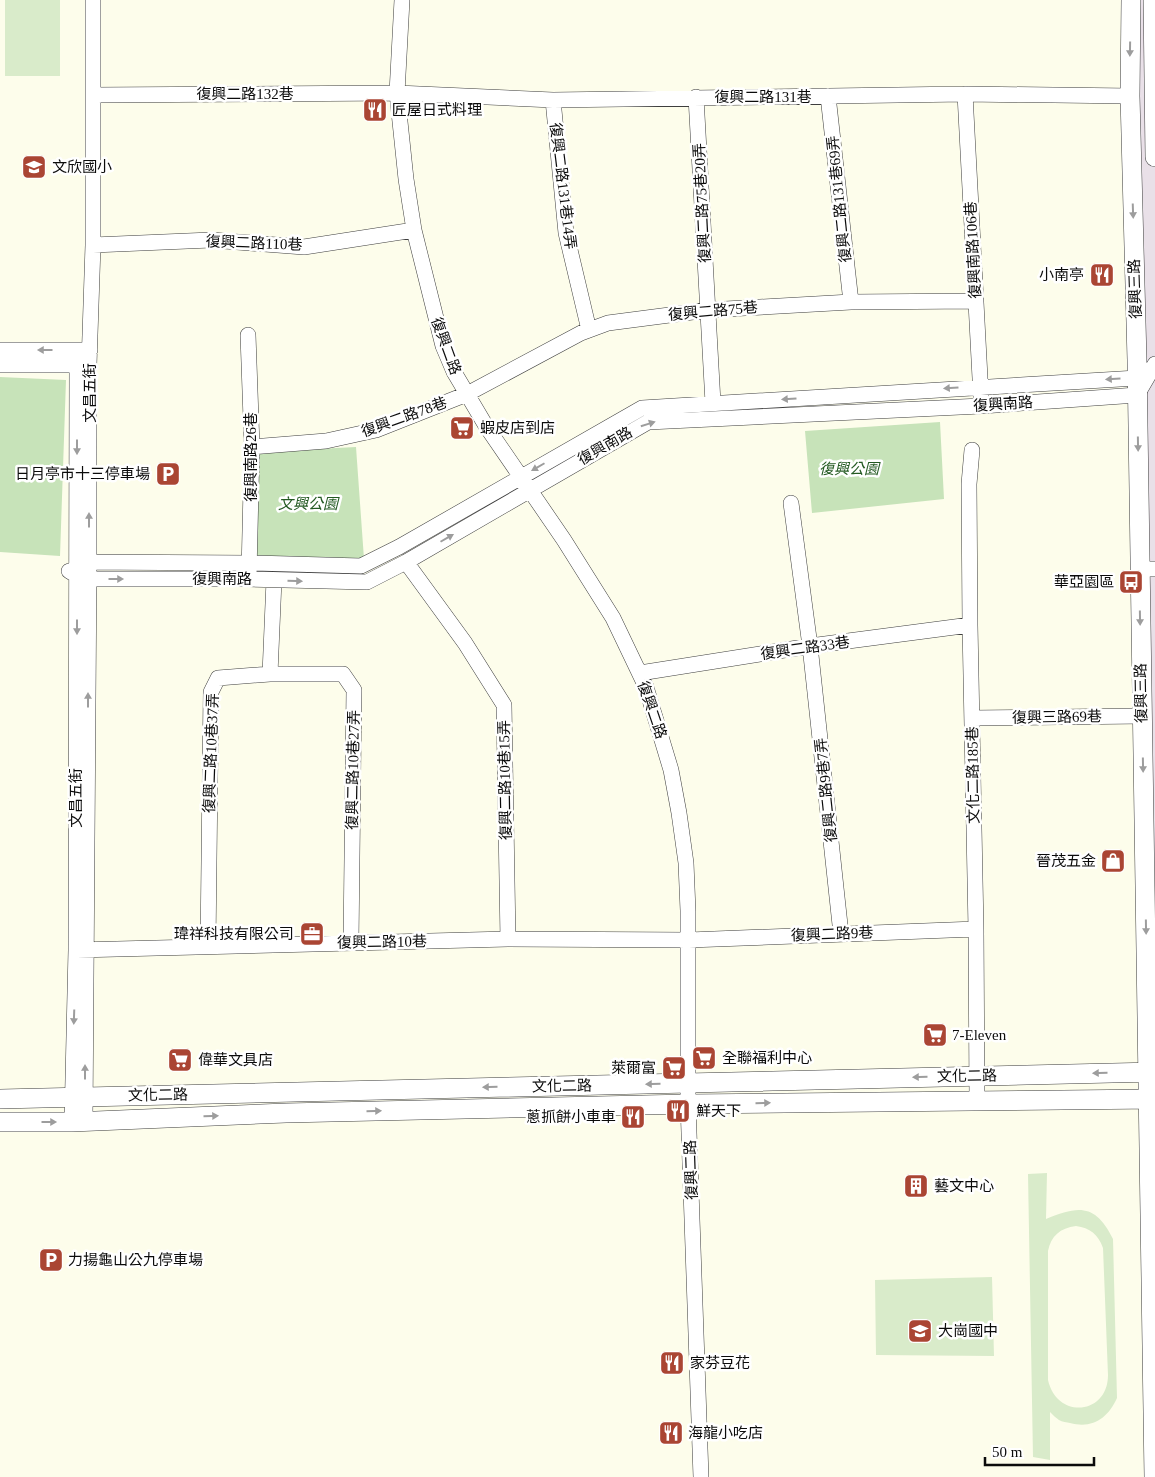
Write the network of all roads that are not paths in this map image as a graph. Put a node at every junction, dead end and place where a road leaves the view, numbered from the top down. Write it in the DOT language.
graph roads {
  1 [pos="93,0"];
  2 [pos="402,0"];
  3 [pos="1131,0"];
  4 [pos="1153,0"];
  5 [pos="397,93"];
  6 [pos="965,94"];
  7 [pos="93,95"];
  8 [pos="828,96"];
  9 [pos="1130,96"];
  10 [pos="696,97"];
  11 [pos="553,100"];
  12 [pos="1155,157"];
  13 [pos="414,230"];
  14 [pos="93,245"];
  15 [pos="976,301"];
  16 [pos="851,302"];
  17 [pos="708,310"];
  18 [pos="589,330"];
  19 [pos="248,336"];
  20 [pos="0,350"];
  21 [pos="85,360"];
  22 [pos="1155,362"];
  23 [pos="0,365"];
  24 [pos="980,386"];
  25 [pos="1137,386"];
  26 [pos="467,394"];
  27 [pos="713,403"];
  28 [pos="982,406"];
  29 [pos="252,447"];
  30 [pos="567,450"];
  31 [pos="972,450"];
  32 [pos="575,464"];
  33 [pos="520,477"];
  34 [pos="529,491"];
  35 [pos="791,502"];
  36 [pos="406,562"];
  37 [pos="250,563"];
  38 [pos="1147,569"];
  39 [pos="80,570"];
  40 [pos="249,579"];
  41 [pos="274,580"];
  42 [pos="970,626"];
  43 [pos="810,646"];
  44 [pos="640,673"];
  45 [pos="270,674"];
  46 [pos="1142,716"];
  47 [pos="972,718"];
  48 [pos="976,930"];
  49 [pos="841,934"];
  50 [pos="508,939"];
  51 [pos="689,940"];
  52 [pos="351,942"];
  53 [pos="208,946"];
  54 [pos="81,950"];
  55 [pos="1152,1072"];
  56 [pos="977,1076"];
  57 [pos="688,1083"];
  58 [pos="78,1096"];
  59 [pos="0,1099"];
  60 [pos="1152,1099"];
  61 [pos="977,1100"];
  62 [pos="688,1104"];
  63 [pos="0,1122"];
  64 [pos="79,1122"];
  65 [pos="701,1477"];
  66 [pos="1154,1477"];
  1 -- 7 [label="street, 文昌五街"];
  2 -- 5 [label="street, 復興二路"];
  3 -- 9 [label="street, 復興三路, one-way"];
  4 -- 12 [label="street"];
  5 -- 7 [label="street, 復興二路132巷"];
  5 -- 11 [label="street, 復興二路131巷"];
  5 -- 13 [label="street, 復興二路"];
  6 -- 8 [label="street, 復興二路131巷"];
  6 -- 9 [label="street, 復興二路131巷"];
  6 -- 15 [label="street, 復興南路106巷"];
  7 -- 14 [label="street, 文昌五街"];
  8 -- 10 [label="street, 復興二路131巷"];
  8 -- 16 [label="street, 復興二路131巷69弄"];
  9 -- 25 [label="street, 復興三路, one-way"];
  10 -- 11 [label="street, 復興二路131巷"];
  10 -- 17 [label="street, 復興二路75巷20弄"];
  11 -- 18 [label="street, 復興二路131巷14弄"];
  13 -- 14 [label="street, 復興二路110巷"];
  13 -- 26 [label="street, 復興二路"];
  14 -- 21 [label="street, 文昌五街"];
  15 -- 16 [label="street, 復興二路75巷"];
  15 -- 24 [label="street, 復興南路106巷"];
  16 -- 17 [label="street, 復興二路75巷"];
  17 -- 18 [label="street, 復興二路75巷"];
  17 -- 27 [label="street, 復興二路75巷20弄"];
  18 -- 26 [label="street, 復興二路75巷"];
  19 -- 29 [label="street, 復興南路26巷"];
  21 -- 20 [label="street, one-way"];
  21 -- 23 [label="street"];
  21 -- 39 [label="street, 文昌五街"];
  22 -- 25 [label="street"];
  25 -- 24 [label="street, 復興南路, one-way"];
  24 -- 27 [label="street, 復興南路, one-way"];
  24 -- 28 [label="street, 復興南路106巷"];
  25 -- 28 [label="street, 復興南路"];
  25 -- 38 [label="street, 復興三路, one-way"];
  26 -- 29 [label="street, 復興二路78巷"];
  26 -- 33 [label="street, 復興二路"];
  27 -- 30 [label="street, 復興南路"];
  32 -- 28 [label="street, 復興南路, one-way"];
  29 -- 37 [label="street, 復興南路26巷"];
  30 -- 32 [label="street"];
  30 -- 33 [label="street, 復興南路, one-way"];
  31 -- 42 [label="street, 文化二路185巷"];
  32 -- 34 [label="street, 復興南路"];
  33 -- 34 [label="street, 復興二路"];
  33 -- 37 [label="street, 復興南路"];
  36 -- 34 [label="street, 復興南路, one-way"];
  34 -- 44 [label="street, 復興二路"];
  35 -- 43 [label="street, 復興二路9巷7弄"];
  41 -- 36 [label="street, 復興南路, one-way"];
  36 -- 50 [label="street, 復興二路10巷15弄"];
  37 -- 39 [label="street, 復興南路"];
  37 -- 40 [label="street, 復興南路26巷"];
  38 -- 46 [label="street, 復興三路, one-way"];
  39 -- 40 [label="street, 復興南路, one-way"];
  39 -- 54 [label="street, 文昌五街"];
  40 -- 41 [label="street, 復興南路"];
  41 -- 45 [label="street"];
  42 -- 43 [label="street, 復興二路33巷"];
  42 -- 47 [label="street, 文化二路185巷"];
  43 -- 44 [label="street, 復興二路33巷"];
  43 -- 49 [label="street, 復興二路9巷7弄"];
  44 -- 51 [label="street, 復興二路"];
  45 -- 52 [label="street, 復興二路10巷27弄"];
  45 -- 53 [label="street, 復興二路10巷37弄"];
  46 -- 47 [label="street, 復興三路69巷"];
  46 -- 55 [label="street, 復興三路, one-way"];
  47 -- 48 [label="street, 文化二路185巷"];
  48 -- 49 [label="street, 復興二路9巷"];
  48 -- 56 [label="street, 文化二路185巷"];
  49 -- 51 [label="street, 復興二路9巷"];
  50 -- 51 [label="street, 復興二路10巷"];
  50 -- 52 [label="street, 復興二路10巷"];
  51 -- 57 [label="street, 復興二路"];
  52 -- 53 [label="street, 復興二路10巷"];
  53 -- 54 [label="street, 復興二路10巷"];
  54 -- 58 [label="street, 文昌五街"];
  55 -- 56 [label="street, 文化二路, one-way"];
  55 -- 60 [label="street, 復興三路"];
  56 -- 57 [label="street, 文化二路, one-way"];
  56 -- 61 [label="street, 文化二路185巷"];
  57 -- 58 [label="street, 文化二路, one-way"];
  57 -- 62 [label="street, 復興二路"];
  58 -- 59 [label="street, 文化二路"];
  58 -- 64 [label="street, 文昌五街"];
  60 -- 61 [label="street, 文化二路"];
  60 -- 66 [label="street, 復興三路"];
  62 -- 61 [label="street, 文化二路, one-way"];
  64 -- 62 [label="street, 文化二路, one-way"];
  62 -- 65 [label="street, 復興二路"];
  63 -- 64 [label="street, 文化二路, one-way"];
}
